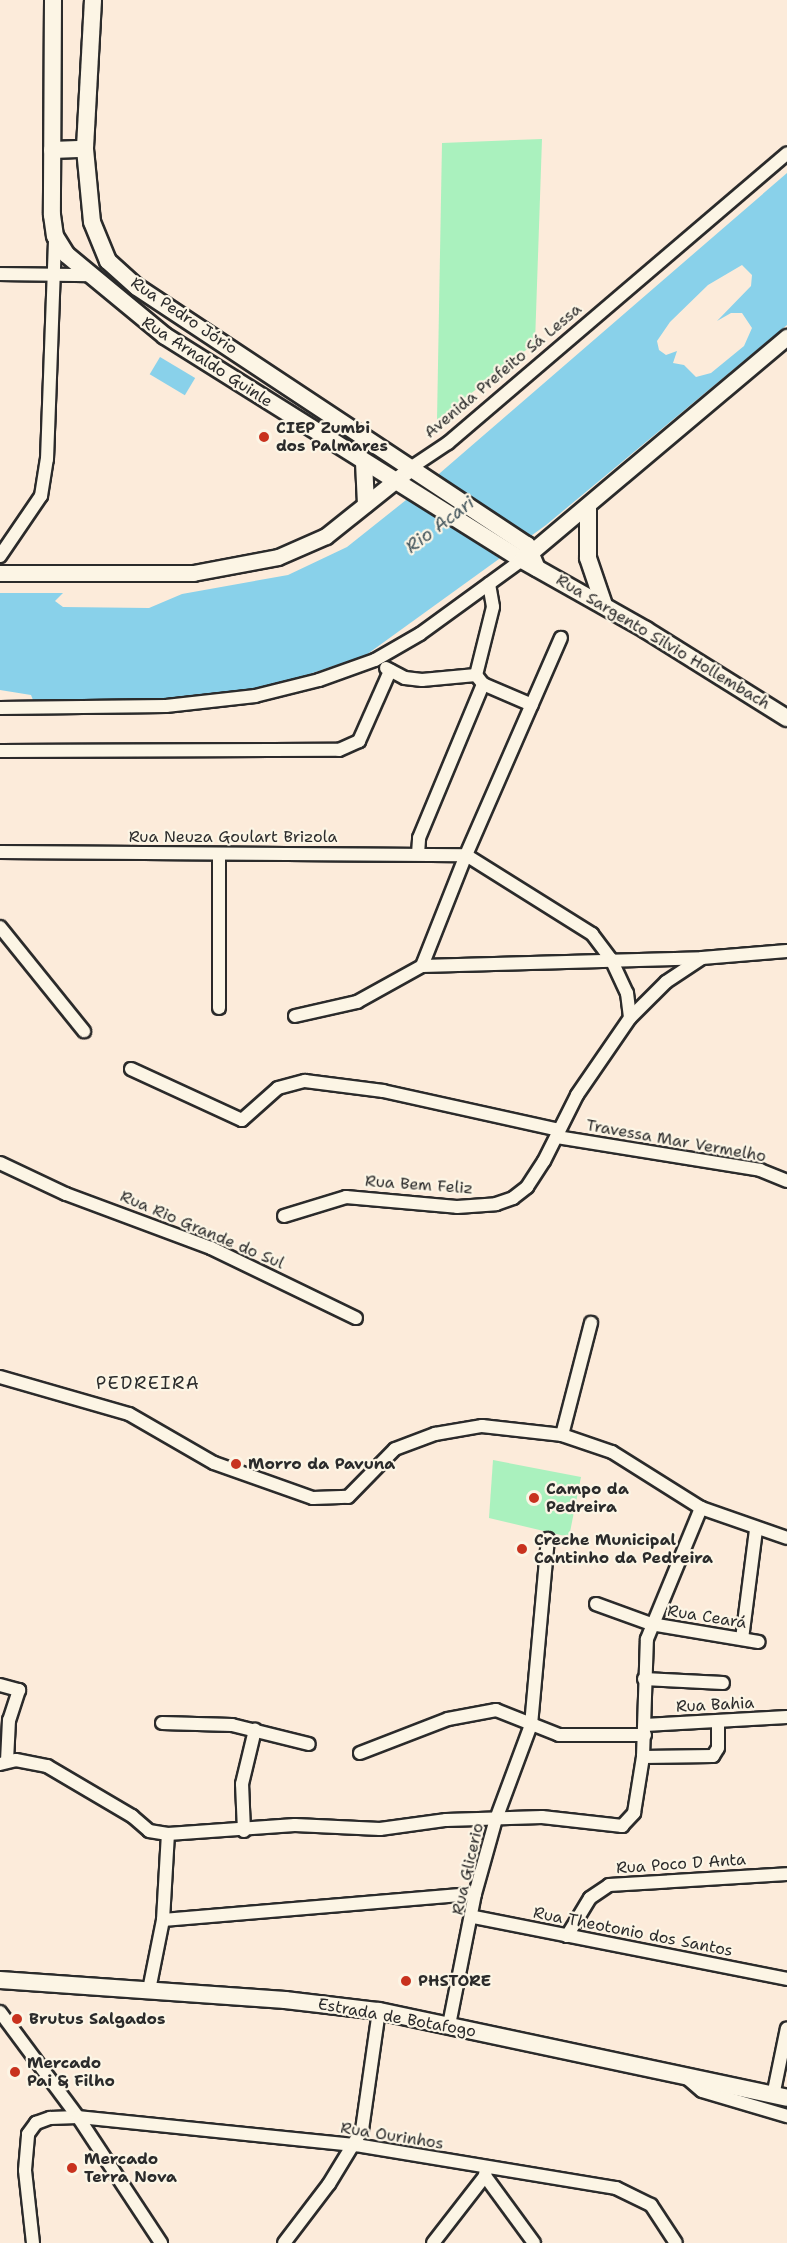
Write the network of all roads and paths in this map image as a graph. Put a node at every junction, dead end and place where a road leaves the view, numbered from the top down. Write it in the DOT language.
graph roads {
  1 [pos="53,0"];
  2 [pos="93,0"];
  3 [pos="85,149"];
  4 [pos="52,150"];
  5 [pos="787,153"];
  6 [pos="55,236"];
  7 [pos="0,274"];
  8 [pos="52,274"];
  9 [pos="88,275"];
  10 [pos="787,337"];
  11 [pos="364,462"];
  12 [pos="417,471"];
  13 [pos="401,484"];
  14 [pos="366,504"];
  15 [pos="588,507"];
  16 [pos="0,556"];
  17 [pos="526,556"];
  18 [pos="0,573"];
  19 [pos="489,584"];
  20 [pos="604,605"];
  21 [pos="561,638"];
  22 [pos="375,660"];
  23 [pos="390,671"];
  24 [pos="479,680"];
  25 [pos="532,705"];
  26 [pos="0,708"];
  27 [pos="787,718"];
  28 [pos="0,751"];
  29 [pos="0,852"];
  30 [pos="219,854"];
  31 [pos="418,854"];
  32 [pos="465,855"];
  33 [pos="0,927"];
  34 [pos="787,951"];
  35 [pos="702,958"];
  36 [pos="611,959"];
  37 [pos="422,966"];
  38 [pos="219,1008"];
  39 [pos="295,1016"];
  40 [pos="630,1018"];
  41 [pos="84,1031"];
  42 [pos="131,1069"];
  43 [pos="558,1133"];
  44 [pos="0,1163"];
  45 [pos="787,1181"];
  46 [pos="284,1216"];
  47 [pos="356,1318"];
  48 [pos="591,1323"];
  49 [pos="0,1377"];
  50 [pos="562,1435"];
  51 [pos="701,1508"];
  52 [pos="756,1530"];
  53 [pos="787,1538"];
  54 [pos="548,1539"];
  55 [pos="596,1604"];
  56 [pos="651,1624"];
  57 [pos="742,1639"];
  58 [pos="758,1642"];
  59 [pos="644,1678"];
  60 [pos="723,1683"];
  61 [pos="0,1684"];
  62 [pos="787,1717"];
  63 [pos="718,1722"];
  64 [pos="162,1723"];
  65 [pos="531,1725"];
  66 [pos="255,1730"];
  67 [pos="645,1730"];
  68 [pos="309,1744"];
  69 [pos="360,1753"];
  70 [pos="643,1757"];
  71 [pos="3,1762"];
  72 [pos="496,1819"];
  73 [pos="244,1831"];
  74 [pos="168,1834"];
  75 [pos="787,1874"];
  76 [pos="476,1894"];
  77 [pos="474,1917"];
  78 [pos="163,1920"];
  79 [pos="567,1936"];
  80 [pos="787,1979"];
  81 [pos="0,1980"];
  82 [pos="149,1990"];
  83 [pos="378,2011"];
  84 [pos="0,2012"];
  85 [pos="449,2025"];
  86 [pos="787,2028"];
  87 [pos="688,2079"];
  88 [pos="780,2097"];
  89 [pos="787,2116"];
  90 [pos="78,2117"];
  91 [pos="356,2145"];
  92 [pos="485,2172"];
  93 [pos="33,2243"];
  94 [pos="161,2243"];
  95 [pos="284,2243"];
  96 [pos="433,2243"];
  97 [pos="534,2243"];
  98 [pos="676,2243"];
  1 -- 4 [label="main road"];
  2 -- 3 [label="main road, Rua Pedro Jório"];
  3 -- 4 [label="main road"];
  3 -- 12 [label="main road, Rua Pedro Jório"];
  4 -- 6 [label="main road"];
  5 -- 12 [label="street, Avenida Prefeito Sá Lessa"];
  6 -- 8 [label="street"];
  6 -- 9 [label="main road, Rua Arnaldo Guinle"];
  7 -- 8 [label="street"];
  8 -- 9 [label="street"];
  8 -- 16 [label="street"];
  9 -- 11 [label="main road, Rua Arnaldo Guinle"];
  10 -- 15 [label="street"];
  11 -- 13 [label="main road, Rua Arnaldo Guinle"];
  11 -- 14 [label="main road"];
  12 -- 13 [label="street, Avenida Prefeito Sá Lessa"];
  12 -- 17 [label="main road, Rua Sargento Silvio Hollembach"];
  13 -- 14 [label="street, Avenida Prefeito Sá Lessa"];
  13 -- 17 [label="main road, Rua Sargento Silvio Hollembach"];
  14 -- 18 [label="street, Avenida Prefeito Sá Lessa"];
  15 -- 17 [label="street"];
  15 -- 20 [label="main road"];
  17 -- 19 [label="street"];
  17 -- 20 [label="main road, Rua Sargento Silvio Hollembach"];
  19 -- 22 [label="street"];
  19 -- 24 [label="street"];
  20 -- 27 [label="main road, Rua Sargento Silvio Hollembach"];
  21 -- 25 [label="street"];
  22 -- 23 [label="street"];
  22 -- 26 [label="street"];
  23 -- 24 [label="street"];
  23 -- 28 [label="street"];
  24 -- 25 [label="street"];
  24 -- 31 [label="street"];
  25 -- 32 [label="street"];
  29 -- 30 [label="street, Rua Neuza Goulart Brizola"];
  30 -- 31 [label="street, Rua Neuza Goulart Brizola"];
  30 -- 38 [label="street"];
  31 -- 32 [label="street, Rua Neuza Goulart Brizola"];
  32 -- 36 [label="street"];
  32 -- 37 [label="street"];
  33 -- 41 [label="street"];
  34 -- 35 [label="street"];
  35 -- 36 [label="street"];
  35 -- 40 [label="street, Rua Bem Feliz"];
  36 -- 37 [label="street"];
  36 -- 40 [label="street"];
  37 -- 39 [label="street"];
  40 -- 43 [label="street, Rua Bem Feliz"];
  42 -- 43 [label="street, Travessa Mar Vermelho"];
  43 -- 45 [label="street, Travessa Mar Vermelho"];
  43 -- 46 [label="street, Rua Bem Feliz"];
  44 -- 47 [label="street, Rua Rio Grande do Sul"];
  48 -- 50 [label="street"];
  49 -- 50 [label="street"];
  50 -- 51 [label="street"];
  51 -- 52 [label="street"];
  51 -- 56 [label="street"];
  52 -- 53 [label="street"];
  52 -- 57 [label="street"];
  54 -- 65 [label="street, Rua Glicerio"];
  55 -- 56 [label="street, Rua Ceará"];
  56 -- 57 [label="street, Rua Ceará"];
  56 -- 59 [label="street"];
  57 -- 58 [label="street, Rua Ceará"];
  59 -- 60 [label="street"];
  59 -- 67 [label="street"];
  61 -- 71 [label="street"];
  62 -- 63 [label="street, Rua Bahia"];
  63 -- 67 [label="street, Rua Bahia"];
  63 -- 70 [label="street"];
  64 -- 66 [label="street"];
  65 -- 67 [label="street, Rua Bahia"];
  65 -- 69 [label="street, Rua Bahia"];
  65 -- 72 [label="street, Rua Glicerio"];
  66 -- 68 [label="street"];
  66 -- 73 [label="street"];
  67 -- 70 [label="street"];
  70 -- 72 [label="street"];
  71 -- 74 [label="street"];
  72 -- 73 [label="street"];
  72 -- 76 [label="street, Rua Glicerio"];
  73 -- 74 [label="street"];
  74 -- 78 [label="street"];
  75 -- 79 [label="street, Rua Poco D Anta"];
  76 -- 77 [label="street, Rua Glicerio"];
  76 -- 78 [label="street"];
  77 -- 79 [label="street, Rua Theotonio dos Santos"];
  77 -- 85 [label="street, Rua Glicerio"];
  78 -- 82 [label="street"];
  79 -- 80 [label="street, Rua Theotonio dos Santos"];
  81 -- 82 [label="main road, Estrada de Botafogo"];
  82 -- 83 [label="main road, Estrada de Botafogo"];
  83 -- 85 [label="main road, Estrada de Botafogo"];
  83 -- 91 [label="street"];
  84 -- 90 [label="street"];
  85 -- 87 [label="main road, Estrada de Botafogo"];
  86 -- 88 [label="street"];
  87 -- 88 [label="main road, Estrada de Botafogo"];
  87 -- 89 [label="street"];
  90 -- 91 [label="street, Rua Ourinhos"];
  90 -- 93 [label="street, Rua Ourinhos"];
  90 -- 94 [label="street"];
  91 -- 92 [label="street, Rua Ourinhos"];
  91 -- 95 [label="street"];
  92 -- 96 [label="street"];
  92 -- 97 [label="street"];
  92 -- 98 [label="street, Rua Ourinhos"];
}
